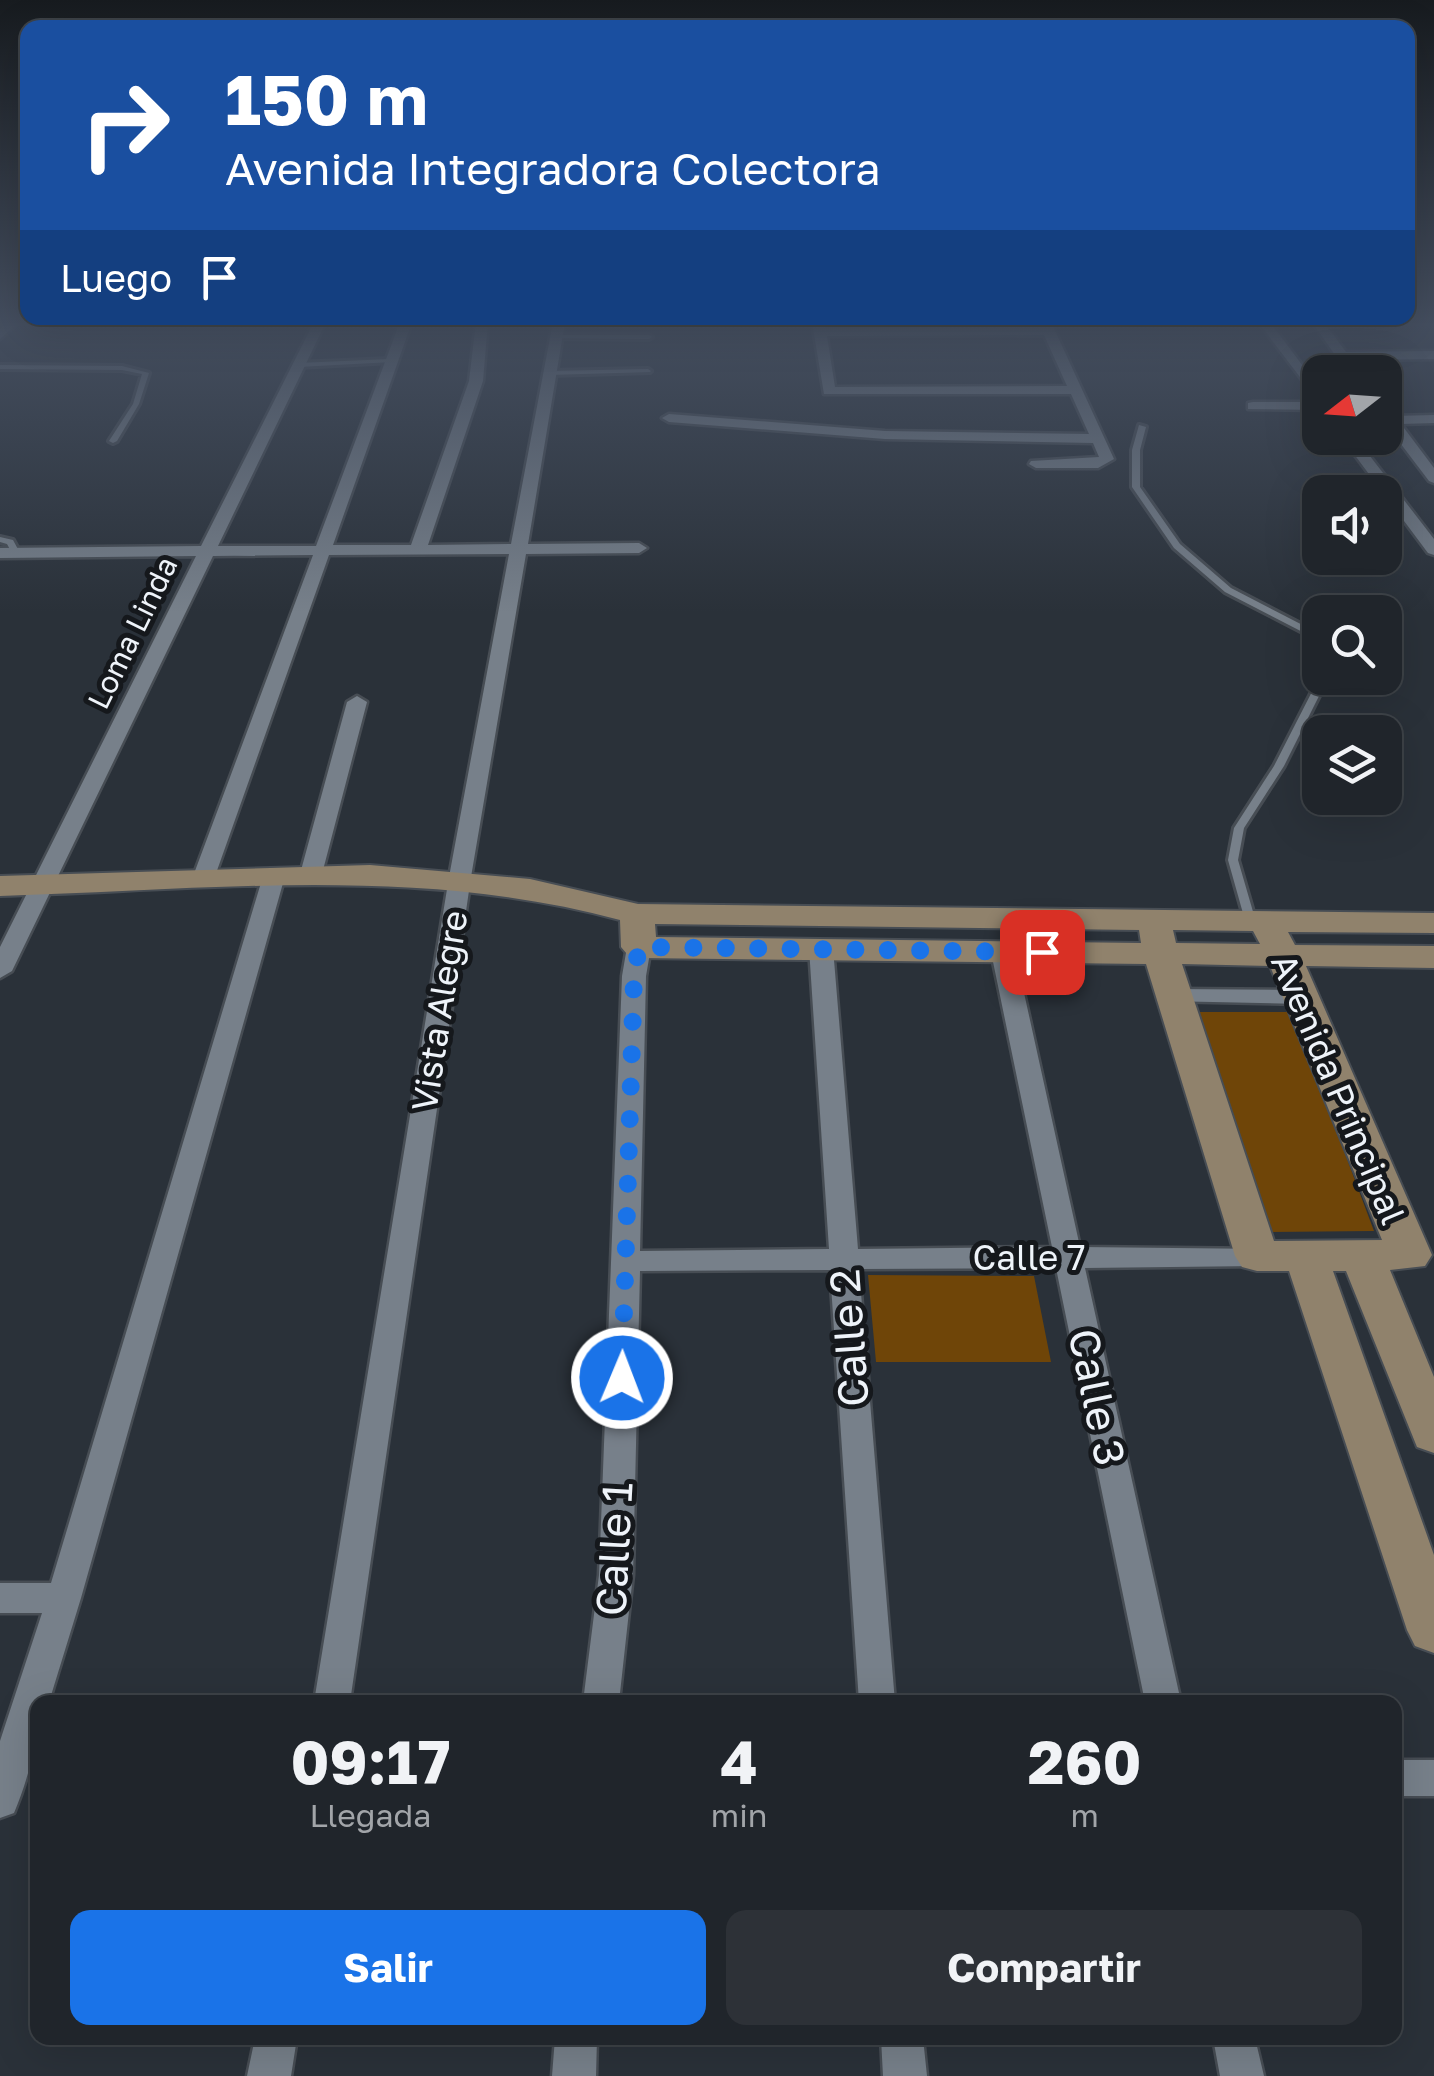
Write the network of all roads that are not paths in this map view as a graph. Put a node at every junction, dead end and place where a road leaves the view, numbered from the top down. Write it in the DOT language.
graph roads {
  1 [pos="127,419"];
  2 [pos="271,419"];
  3 [pos="370,419"];
  4 [pos="465,419"];
  5 [pos="540,419"];
  6 [pos="680,419"];
  7 [pos="1087,419"];
  8 [pos="1142,426"];
  9 [pos="1402,435"];
  10 [pos="1097,439"];
  11 [pos="114,440"];
  12 [pos="1362,455"];
  13 [pos="1036,464"];
  14 [pos="1434,478"];
  15 [pos="0,538"];
  16 [pos="639,548"];
  17 [pos="516,549"];
  18 [pos="418,550"];
  19 [pos="1434,550"];
  20 [pos="206,552"];
  21 [pos="323,552"];
  22 [pos="8,553"];
  23 [pos="1302,629"];
  24 [pos="1314,695"];
  25 [pos="358,702"];
  26 [pos="311,874"];
  27 [pos="274,876"];
  28 [pos="460,877"];
  29 [pos="203,880"];
  30 [pos="42,885"];
  31 [pos="0,886"];
  32 [pos="1258,922"];
  33 [pos="1434,923"];
  34 [pos="1157,937"];
  35 [pos="637,946"];
  36 [pos="1282,956"];
  37 [pos="1434,956"];
  38 [pos="822,961"];
  39 [pos="1005,963"];
  40 [pos="0,971"];
  41 [pos="1174,996"];
  42 [pos="1302,997"];
  43 [pos="1422,1255"];
  44 [pos="1258,1256"];
  45 [pos="1306,1256"];
  46 [pos="1362,1256"];
  47 [pos="1068,1258"];
  48 [pos="844,1259"];
  49 [pos="625,1260"];
  50 [pos="1434,1434"];
  51 [pos="0,1598"];
  52 [pos="64,1598"];
  53 [pos="1434,1630"];
  54 [pos="33,1695"];
  55 [pos="333,1695"];
  56 [pos="602,1695"];
  57 [pos="876,1695"];
  58 [pos="1161,1695"];
  59 [pos="30,1705"];
  60 [pos="1402,1778"];
  61 [pos="1434,1778"];
  62 [pos="0,1800"];
  63 [pos="275,2045"];
  64 [pos="576,2045"];
  65 [pos="902,2045"];
  66 [pos="1235,2045"];
  67 [pos="270,2076"];
  68 [pos="574,2076"];
  69 [pos="904,2076"];
  70 [pos="1242,2076"];
  1 -- 11 [label="lane"];
  2 -- 20 [label="street, Loma Linda"];
  3 -- 21 [label="street"];
  4 -- 18 [label="street"];
  5 -- 17 [label="street, Vista Alegre"];
  6 -- 10 [label="street"];
  7 -- 10 [label="street"];
  8 -- 23 [label="lane"];
  9 -- 14 [label="street"];
  10 -- 13 [label="street"];
  12 -- 19 [label="street"];
  15 -- 22 [label="lane"];
  16 -- 17 [label="street"];
  17 -- 18 [label="street"];
  17 -- 28 [label="street, Vista Alegre"];
  18 -- 21 [label="street"];
  20 -- 21 [label="street"];
  20 -- 22 [label="street"];
  20 -- 30 [label="street, Loma Linda"];
  21 -- 29 [label="street"];
  24 -- 32 [label="lane"];
  25 -- 26 [label="street"];
  26 -- 27 [label="street"];
  26 -- 28 [label="street"];
  27 -- 29 [label="street"];
  27 -- 52 [label="street"];
  28 -- 35 [label="street"];
  28 -- 55 [label="street, Vista Alegre"];
  29 -- 30 [label="street"];
  30 -- 31 [label="street"];
  30 -- 40 [label="street, Loma Linda"];
  32 -- 33 [label="street"];
  32 -- 34 [label="street"];
  32 -- 36 [label="street, Avenida Principal"];
  34 -- 35 [label="street"];
  34 -- 36 [label="street"];
  34 -- 39 [label="street"];
  34 -- 41 [label="street"];
  35 -- 38 [label="street"];
  35 -- 49 [label="street, Calle 1"];
  36 -- 37 [label="street"];
  36 -- 42 [label="street, Avenida Principal"];
  38 -- 39 [label="street"];
  38 -- 48 [label="street, Calle 2"];
  39 -- 47 [label="street, Calle 3"];
  41 -- 42 [label="street"];
  41 -- 44 [label="street"];
  42 -- 43 [label="street, Avenida Principal"];
  43 -- 46 [label="street, Calle 7"];
  44 -- 45 [label="street, Calle 7"];
  44 -- 47 [label="street, Calle 7"];
  45 -- 46 [label="street, Calle 7"];
  45 -- 53 [label="street"];
  46 -- 50 [label="street, Avenida Principal"];
  47 -- 48 [label="street, Calle 7"];
  47 -- 58 [label="street, Calle 3"];
  48 -- 49 [label="street, Calle 7"];
  48 -- 57 [label="street, Calle 2"];
  49 -- 56 [label="street, Calle 1"];
  51 -- 52 [label="street"];
  52 -- 54 [label="street"];
  59 -- 62 [label="street"];
  60 -- 61 [label="street"];
  63 -- 67 [label="street"];
  64 -- 68 [label="street"];
  65 -- 69 [label="street"];
  66 -- 70 [label="street"];
}
